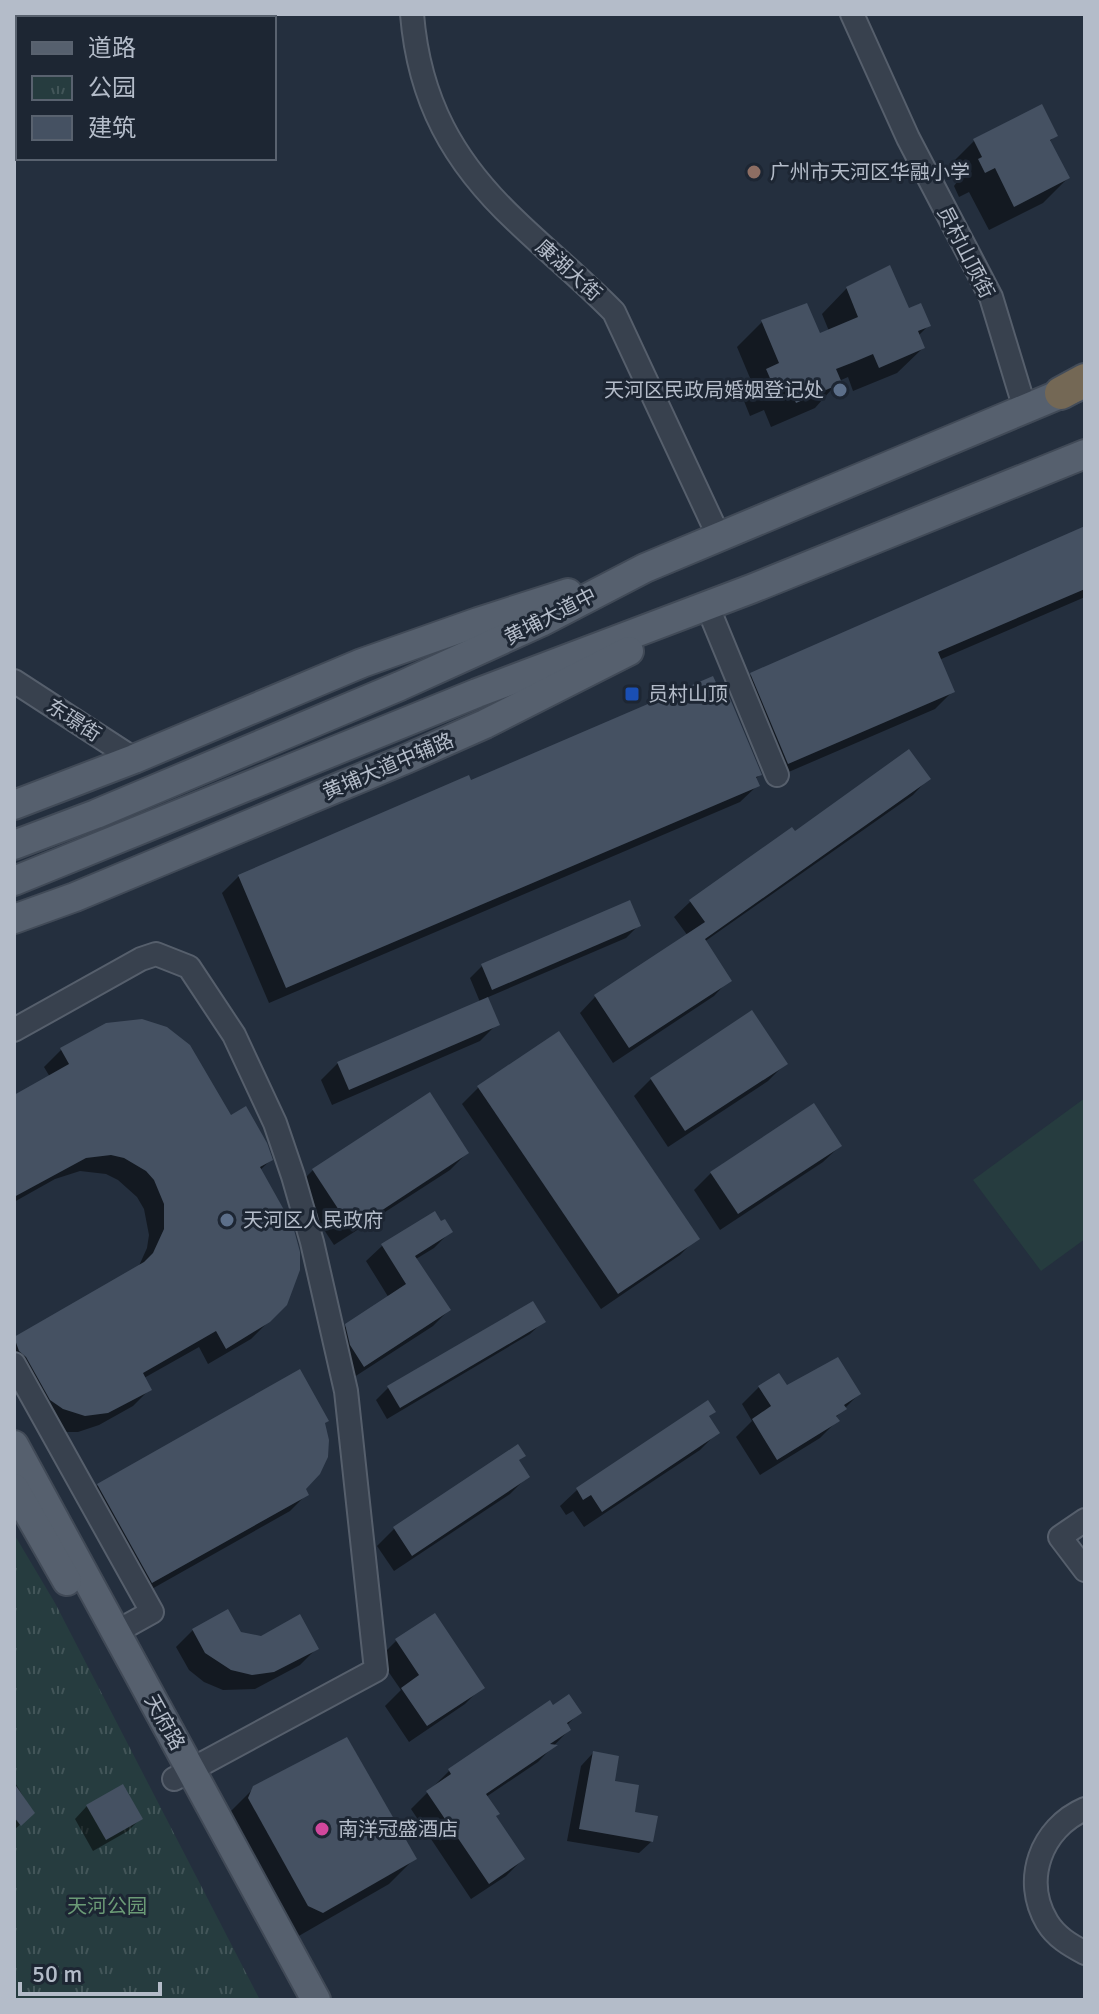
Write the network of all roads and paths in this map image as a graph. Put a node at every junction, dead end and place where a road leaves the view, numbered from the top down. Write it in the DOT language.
graph roads {
  1 [pos="412,14"];
  2 [pos="852,14"];
  3 [pos="1077,385"];
  4 [pos="1025,409"];
  5 [pos="1085,454"];
  6 [pos="719,537"];
  7 [pos="645,568"];
  8 [pos="751,589"];
  9 [pos="709,610"];
  10 [pos="14,681"];
  11 [pos="134,759"];
  12 [pos="777,775"];
  13 [pos="14,805"];
  14 [pos="14,845"];
  15 [pos="14,881"];
  16 [pos="14,919"];
  17 [pos="14,1030"];
  18 [pos="14,1364"];
  19 [pos="14,1445"];
  20 [pos="14,1488"];
  21 [pos="1085,1520"];
  22 [pos="1085,1570"];
  23 [pos="116,1632"];
  24 [pos="182,1774"];
  25 [pos="1085,1809"];
  26 [pos="1085,1953"];
  27 [pos="294,2000"];
  28 [pos="316,2000"];
  1 -- 6 [label="street, 康湖大街"];
  2 -- 4 [label="street, 员村山顶街"];
  3 -- 4 [label="main road, 黄埔大道中"];
  4 -- 6 [label="main road, 黄埔大道中"];
  5 -- 8 [label="main road, 黄埔大道中"];
  6 -- 7 [label="main road, 黄埔大道中"];
  7 -- 11 [label="main road"];
  7 -- 14 [label="main road, 黄埔大道中"];
  8 -- 9 [label="main road, 黄埔大道中辅路"];
  8 -- 15 [label="main road, 黄埔大道中"];
  9 -- 12 [label="street"];
  9 -- 16 [label="main road, 黄埔大道中辅路"];
  10 -- 11 [label="street, 东璟街"];
  11 -- 13 [label="main road"];
  17 -- 24 [label="street"];
  18 -- 23 [label="street"];
  19 -- 23 [label="main road, 天府路"];
  20 -- 24 [label="main road, 天府路"];
  21 -- 22 [label="street"];
  23 -- 24 [label="main road, 天府路"];
  24 -- 27 [label="main road, 天府路"];
  24 -- 28 [label="main road, 天府路"];
  25 -- 26 [label="street"];
}
